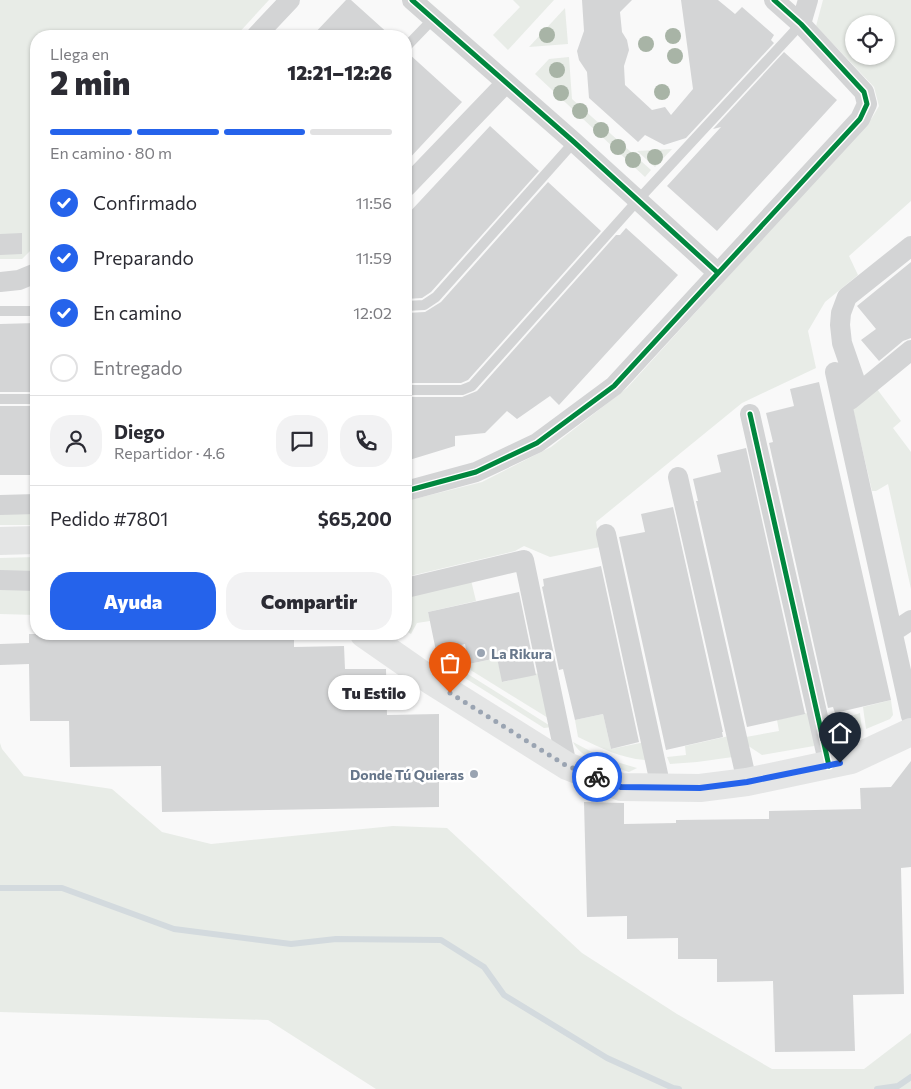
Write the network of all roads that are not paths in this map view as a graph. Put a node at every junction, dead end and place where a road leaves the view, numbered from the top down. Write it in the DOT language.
graph roads {
  1 [pos="290,0"];
  2 [pos="412,0"];
  3 [pos="774,0"];
  4 [pos="808,0"];
  5 [pos="433,18"];
  6 [pos="801,24"];
  7 [pos="262,30"];
  8 [pos="412,41"];
  9 [pos="506,83"];
  10 [pos="574,142"];
  11 [pos="412,181"];
  12 [pos="638,200"];
  13 [pos="911,246"];
  14 [pos="718,274"];
  15 [pos="30,275"];
  16 [pos="0,282"];
  17 [pos="412,306"];
  18 [pos="0,311"];
  19 [pos="30,311"];
  20 [pos="911,350"];
  21 [pos="835,372"];
  22 [pos="412,390"];
  23 [pos="860,392"];
  24 [pos="0,399"];
  25 [pos="30,399"];
  26 [pos="842,406"];
  27 [pos="750,414"];
  28 [pos="678,476"];
  29 [pos="412,490"];
  30 [pos="0,504"];
  31 [pos="30,504"];
  32 [pos="606,534"];
  33 [pos="30,540"];
  34 [pos="0,541"];
  35 [pos="0,580"];
  36 [pos="30,581"];
  37 [pos="412,587"];
  38 [pos="911,620"];
  39 [pos="893,632"];
  40 [pos="373,640"];
  41 [pos="911,716"];
  42 [pos="911,732"];
  43 [pos="567,766"];
  44 [pos="829,766"];
  45 [pos="747,782"];
  46 [pos="660,788"];
  1 -- 7 [label="street"];
  2 -- 5 [label="street"];
  3 -- 6 [label="street"];
  4 -- 6 [label="street"];
  5 -- 8 [label="lane"];
  5 -- 9 [label="street"];
  6 -- 12 [label="lane"];
  6 -- 14 [label="street"];
  9 -- 10 [label="street"];
  9 -- 11 [label="street"];
  10 -- 12 [label="street"];
  10 -- 17 [label="lane"];
  12 -- 14 [label="street"];
  12 -- 22 [label="lane"];
  13 -- 23 [label="street"];
  14 -- 29 [label="street"];
  15 -- 16 [label="street"];
  18 -- 19 [label="lane"];
  20 -- 23 [label="street"];
  21 -- 26 [label="street"];
  23 -- 26 [label="street"];
  24 -- 25 [label="lane"];
  26 -- 39 [label="street"];
  27 -- 44 [label="street"];
  28 -- 45 [label="street"];
  30 -- 31 [label="street"];
  32 -- 46 [label="street"];
  33 -- 34 [label="main road"];
  35 -- 36 [label="street"];
  37 -- 43 [label="street"];
  38 -- 39 [label="street"];
  39 -- 41 [label="street"];
  40 -- 43 [label="main road"];
  42 -- 44 [label="main road"];
  43 -- 46 [label="main road"];
  44 -- 45 [label="main road"];
  45 -- 46 [label="main road"];
}
